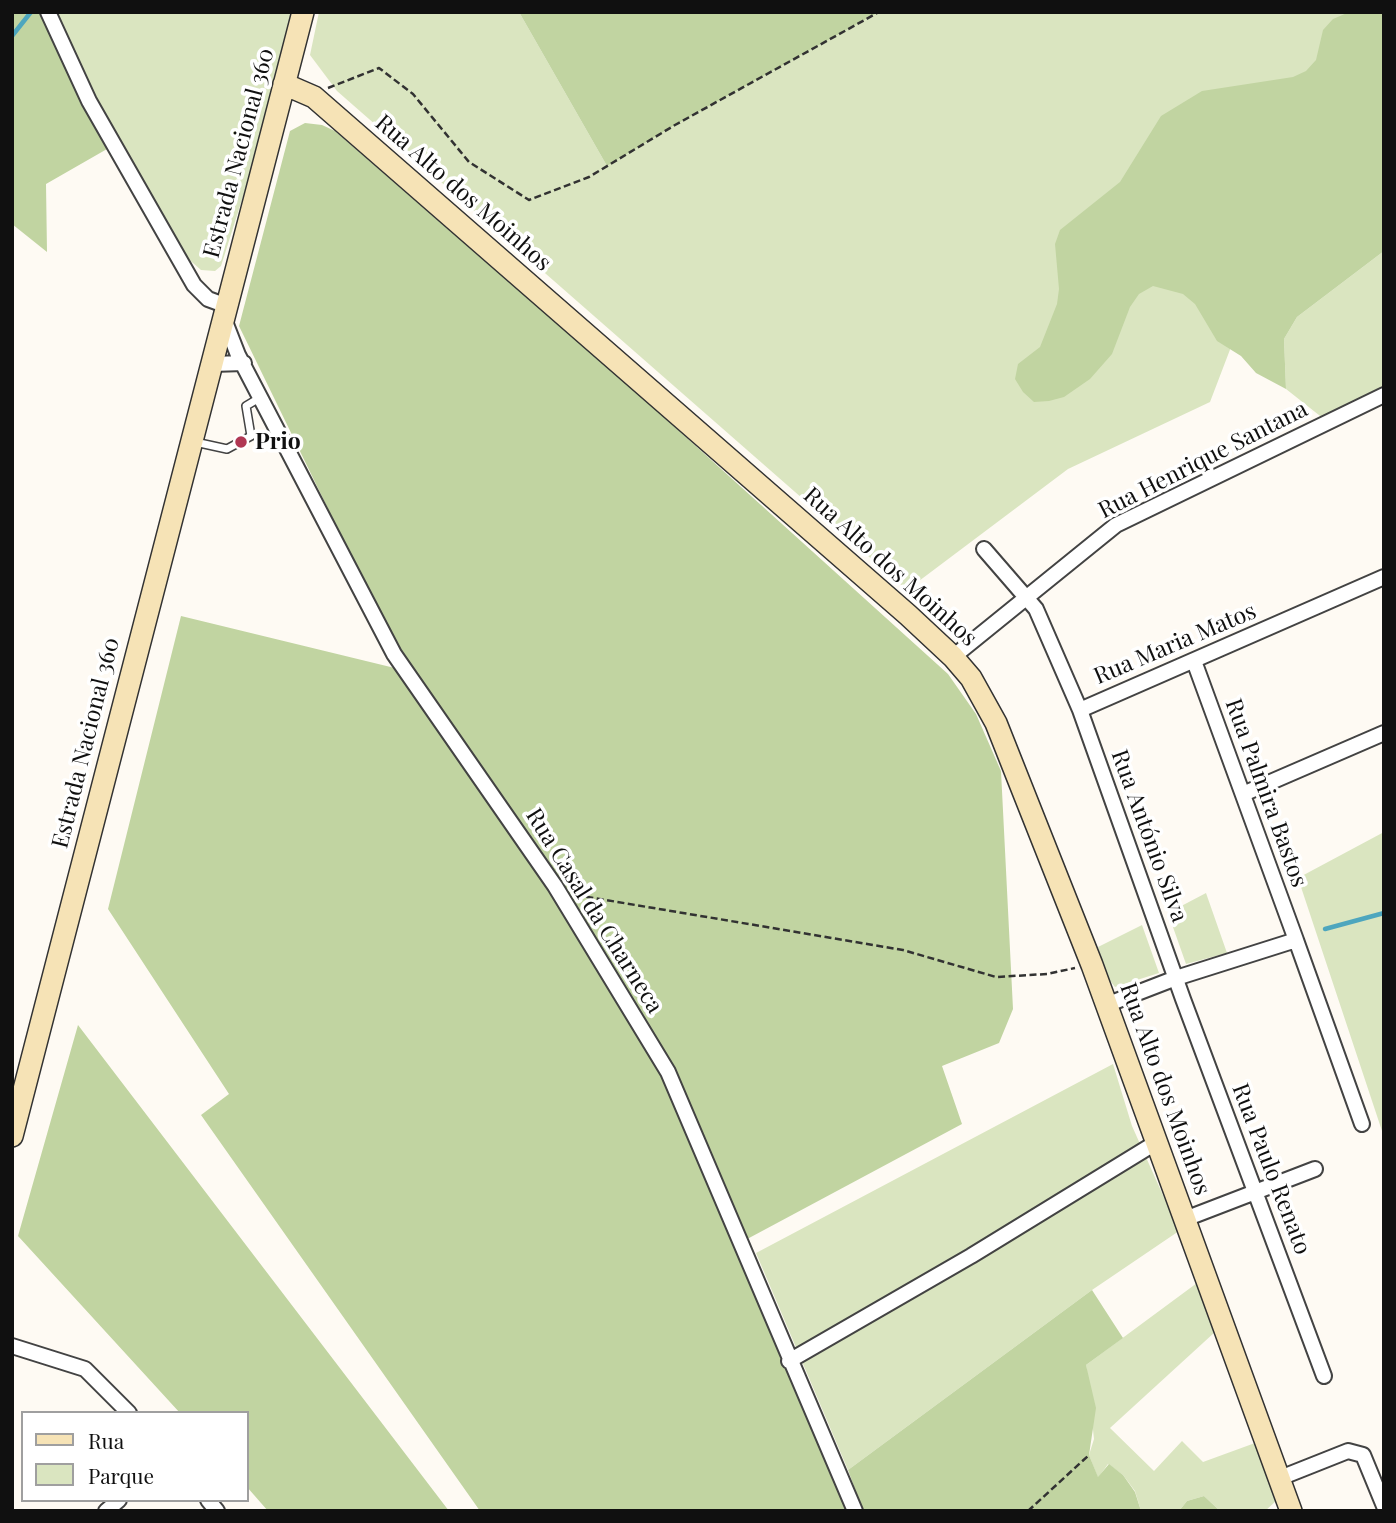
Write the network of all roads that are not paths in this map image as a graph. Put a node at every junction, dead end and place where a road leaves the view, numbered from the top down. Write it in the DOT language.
graph roads {
  1 [pos="48,12"];
  2 [pos="303,12"];
  3 [pos="284,84"];
  4 [pos="225,312"];
  5 [pos="214,353"];
  6 [pos="241,359"];
  7 [pos="1384,396"];
  8 [pos="261,397"];
  9 [pos="191,441"];
  10 [pos="984,549"];
  11 [pos="1384,577"];
  12 [pos="1026,596"];
  13 [pos="954,657"];
  14 [pos="1194,661"];
  15 [pos="1080,710"];
  16 [pos="1384,733"];
  17 [pos="1243,794"];
  18 [pos="1296,940"];
  19 [pos="1176,978"];
  20 [pos="1106,1005"];
  21 [pos="1362,1124"];
  22 [pos="12,1136"];
  23 [pos="1157,1142"];
  24 [pos="1315,1168"];
  25 [pos="1256,1192"];
  26 [pos="1185,1219"];
  27 [pos="14,1348"];
  28 [pos="789,1361"];
  29 [pos="1324,1376"];
  30 [pos="127,1411"];
  31 [pos="1280,1478"];
  32 [pos="1384,1506"];
  33 [pos="855,1511"];
  34 [pos="1291,1511"];
  1 -- 4 [label="street"];
  2 -- 3 [label="street, Estrada Nacional 360"];
  3 -- 4 [label="street, Estrada Nacional 360"];
  3 -- 13 [label="street, Rua Alto dos Moinhos"];
  4 -- 5 [label="street, Estrada Nacional 360"];
  4 -- 6 [label="street, Rua Casal da Charneca"];
  5 -- 6 [label="street"];
  5 -- 6 [label="street"];
  5 -- 9 [label="street, Estrada Nacional 360"];
  6 -- 8 [label="street, Rua Casal da Charneca"];
  7 -- 12 [label="street, Rua Henrique Santana"];
  8 -- 9 [label="lane"];
  8 -- 28 [label="street, Rua Casal da Charneca"];
  9 -- 22 [label="street, Estrada Nacional 360"];
  10 -- 12 [label="street, Rua Maria Matos"];
  11 -- 14 [label="street, Rua Maria Matos"];
  12 -- 13 [label="street, Rua Henrique Santana"];
  12 -- 15 [label="street, Rua Maria Matos"];
  13 -- 20 [label="street, Rua Alto dos Moinhos"];
  14 -- 15 [label="street, Rua Maria Matos"];
  14 -- 17 [label="street, Rua Palmira Bastos"];
  15 -- 19 [label="street, Rua António Silva"];
  16 -- 17 [label="street"];
  17 -- 18 [label="street, Rua Palmira Bastos"];
  18 -- 19 [label="street"];
  18 -- 21 [label="street, Rua Palmira Bastos"];
  19 -- 20 [label="street"];
  19 -- 25 [label="street, Rua Paulo Renato"];
  20 -- 23 [label="street, Rua Alto dos Moinhos"];
  23 -- 26 [label="street, Rua Alto dos Moinhos"];
  23 -- 28 [label="street"];
  24 -- 25 [label="street"];
  25 -- 26 [label="street"];
  25 -- 29 [label="street, Rua Paulo Renato"];
  26 -- 31 [label="street, Rua Alto dos Moinhos"];
  27 -- 30 [label="street"];
  28 -- 33 [label="street, Rua Casal da Charneca"];
  31 -- 32 [label="street"];
  31 -- 34 [label="street, Rua Alto dos Moinhos"];
}
